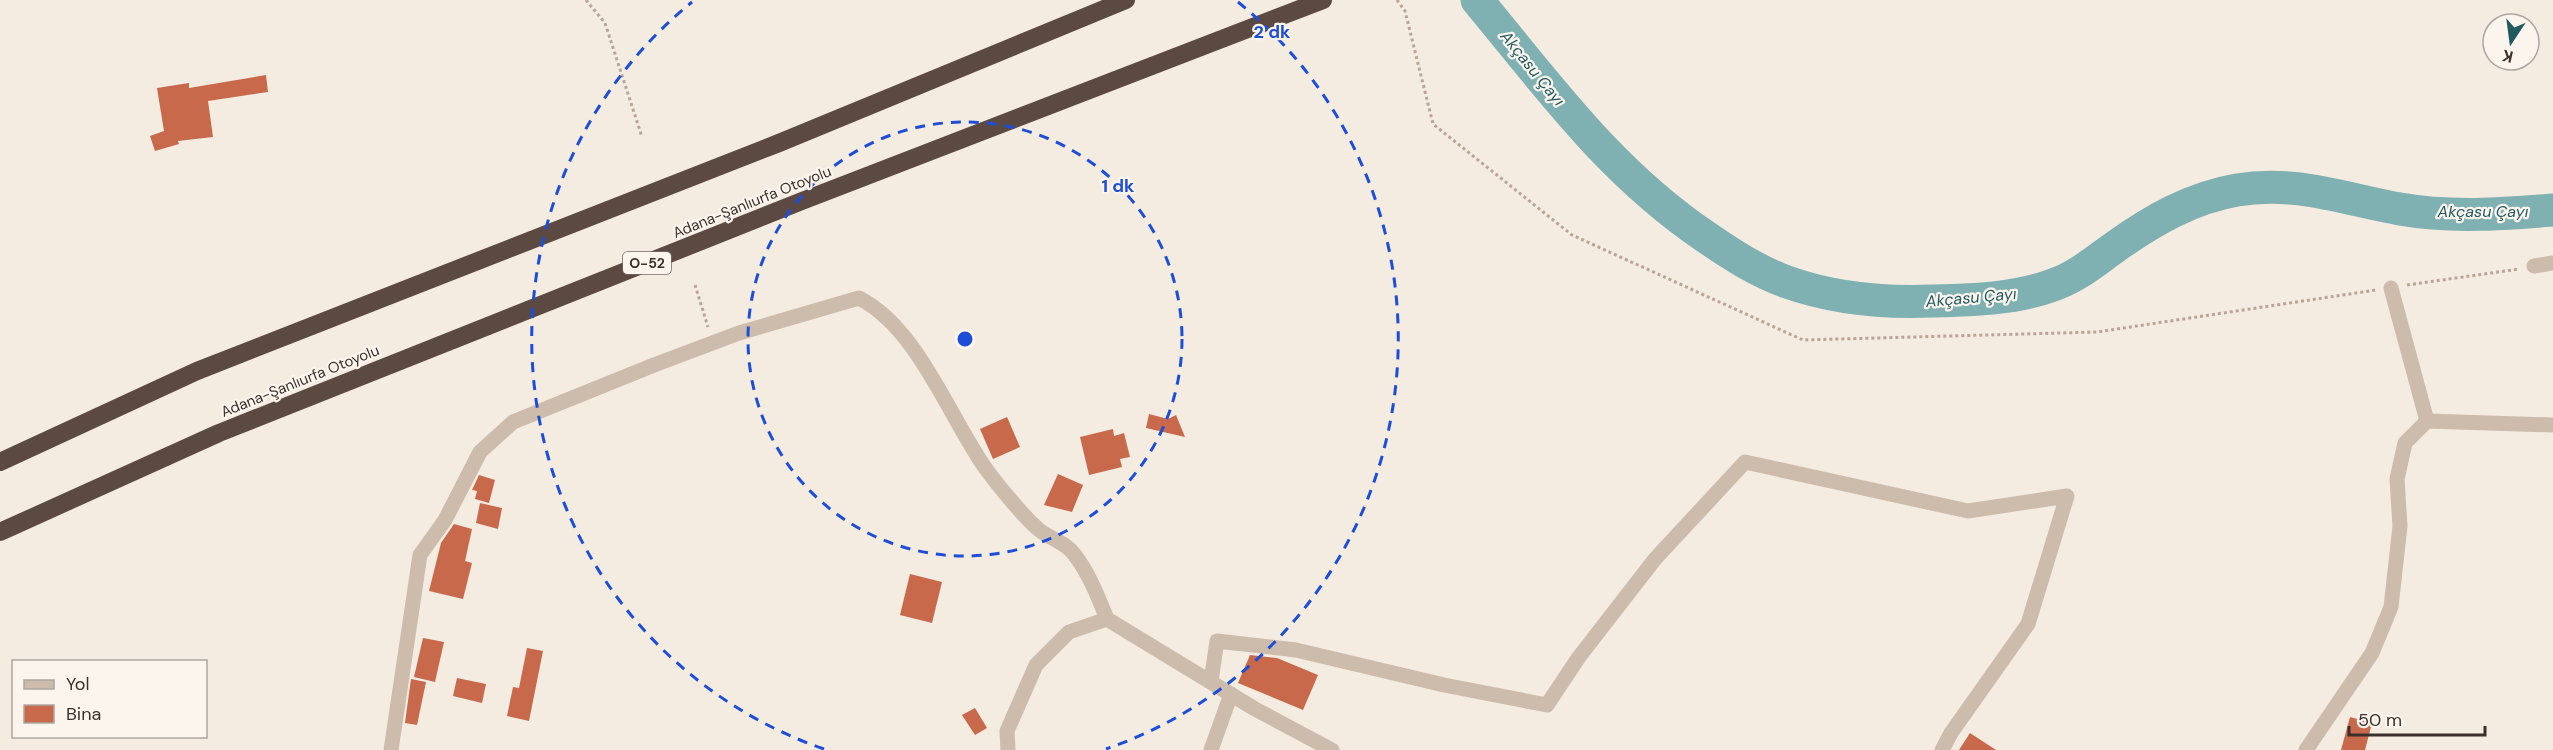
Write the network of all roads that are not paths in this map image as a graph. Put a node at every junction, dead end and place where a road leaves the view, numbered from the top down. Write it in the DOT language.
graph roads {
  1 [pos="1126,0"];
  2 [pos="1323,0"];
  3 [pos="2553,263"];
  4 [pos="2534,266"];
  5 [pos="2391,288"];
  6 [pos="2427,421"];
  7 [pos="2553,426"];
  8 [pos="0,462"];
  9 [pos="0,532"];
  10 [pos="1107,619"];
  11 [pos="1211,681"];
  12 [pos="1231,694"];
  13 [pos="391,750"];
  14 [pos="1008,750"];
  15 [pos="1211,750"];
  16 [pos="1332,750"];
  17 [pos="1942,750"];
  18 [pos="2306,750"];
  1 -- 8 [label="highway"];
  2 -- 9 [label="highway, Adana-Şanlıurfa Otoyolu / O-52"];
  3 -- 4 [label="street"];
  5 -- 6 [label="street"];
  6 -- 7 [label="street"];
  6 -- 18 [label="street"];
  10 -- 11 [label="street"];
  10 -- 13 [label="street"];
  10 -- 14 [label="street"];
  11 -- 12 [label="street"];
  11 -- 17 [label="street"];
  12 -- 15 [label="street"];
  12 -- 16 [label="street"];
}
